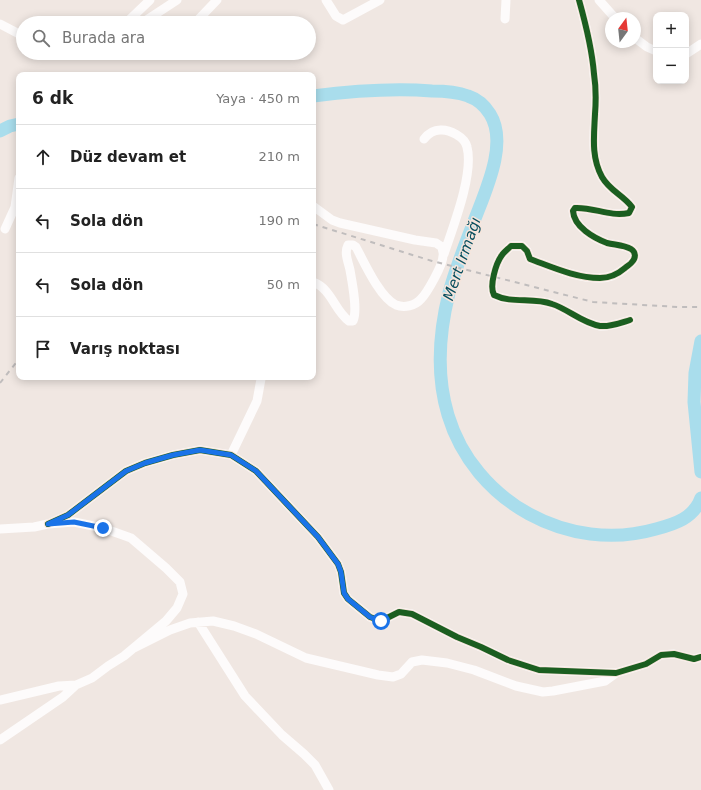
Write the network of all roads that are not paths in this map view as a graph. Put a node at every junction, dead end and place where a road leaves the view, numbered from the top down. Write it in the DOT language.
graph roads {
  1 [pos="150,0"];
  2 [pos="177,0"];
  3 [pos="217,0"];
  4 [pos="326,0"];
  5 [pos="380,0"];
  6 [pos="506,0"];
  7 [pos="579,0"];
  8 [pos="599,0"];
  9 [pos="610,12"];
  10 [pos="133,16"];
  11 [pos="153,16"];
  12 [pos="202,16"];
  13 [pos="504,19"];
  14 [pos="0,24"];
  15 [pos="16,32"];
  16 [pos="641,42"];
  17 [pos="701,44"];
  18 [pos="653,50"];
  19 [pos="689,52"];
  20 [pos="424,139"];
  21 [pos="16,200"];
  22 [pos="316,208"];
  23 [pos="5,229"];
  24 [pos="444,254"];
  25 [pos="316,284"];
  26 [pos="630,320"];
  27 [pos="261,380"];
  28 [pos="231,455"];
  29 [pos="48,524"];
  30 [pos="0,529"];
  31 [pos="198,622"];
  32 [pos="134,648"];
  33 [pos="701,657"];
  34 [pos="616,673"];
  35 [pos="76,685"];
  36 [pos="0,700"];
  37 [pos="0,740"];
  38 [pos="329,790"];
  1 -- 10 [label="street"];
  2 -- 11 [label="street"];
  3 -- 12 [label="street"];
  4 -- 5 [label="street"];
  6 -- 13 [label="street"];
  7 -- 26 [label="street"];
  8 -- 9 [label="street"];
  14 -- 15 [label="street"];
  16 -- 18 [label="street"];
  17 -- 19 [label="street"];
  20 -- 24 [label="street"];
  21 -- 23 [label="street"];
  22 -- 24 [label="street"];
  24 -- 25 [label="street"];
  27 -- 28 [label="street"];
  28 -- 29 [label="street"];
  28 -- 34 [label="street"];
  29 -- 30 [label="street"];
  29 -- 32 [label="street"];
  31 -- 32 [label="street"];
  31 -- 34 [label="street"];
  31 -- 38 [label="street"];
  32 -- 35 [label="street"];
  33 -- 34 [label="street"];
  35 -- 36 [label="street"];
  35 -- 37 [label="street"];
}
